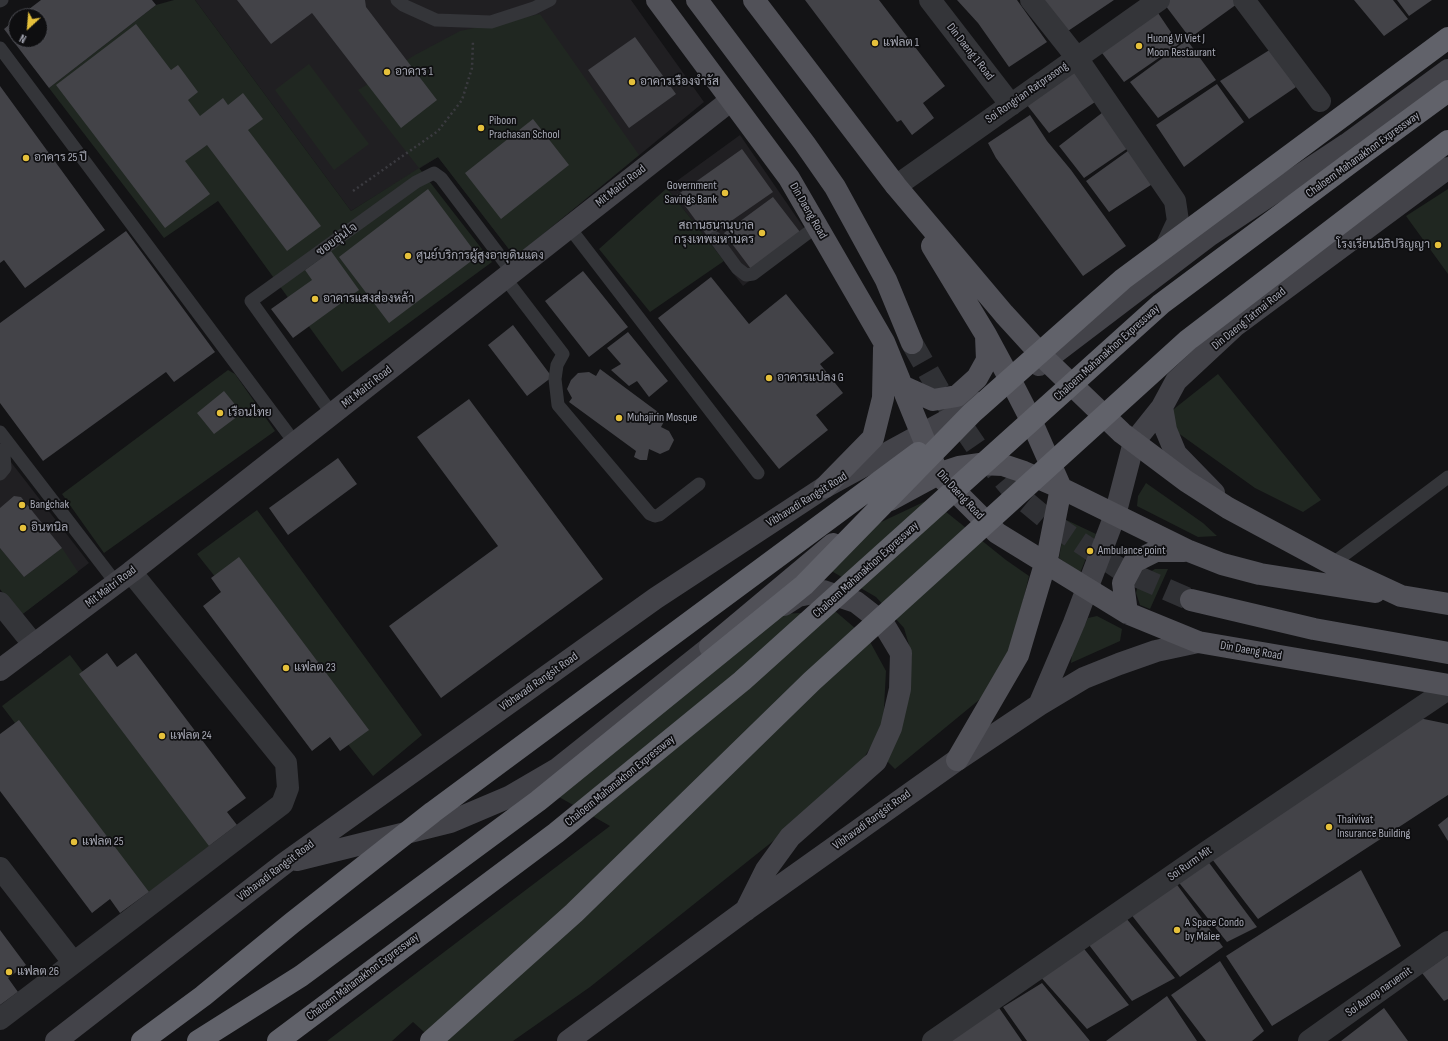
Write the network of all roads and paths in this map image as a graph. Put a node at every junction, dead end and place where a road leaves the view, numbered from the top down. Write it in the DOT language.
graph roads {
  1 [pos="398,0"];
  2 [pos="550,0"];
  3 [pos="657,0"];
  4 [pos="697,0"];
  5 [pos="754,0"];
  6 [pos="930,0"];
  7 [pos="1031,0"];
  8 [pos="1159,0"];
  9 [pos="1244,0"];
  10 [pos="474,21"];
  11 [pos="1448,38"];
  12 [pos="0,48"];
  13 [pos="1077,58"];
  14 [pos="1448,70"];
  15 [pos="1448,91"];
  16 [pos="730,101"];
  17 [pos="1320,101"];
  18 [pos="1011,104"];
  19 [pos="1448,141"];
  20 [pos="1448,168"];
  21 [pos="896,186"];
  22 [pos="353,191"];
  23 [pos="817,226"];
  24 [pos="569,227"];
  25 [pos="715,238"];
  26 [pos="509,275"];
  27 [pos="1150,281"];
  28 [pos="986,335"];
  29 [pos="884,342"];
  30 [pos="912,343"];
  31 [pos="1046,360"];
  32 [pos="1013,385"];
  33 [pos="902,386"];
  34 [pos="1162,407"];
  35 [pos="972,413"];
  36 [pos="332,414"];
  37 [pos="0,432"];
  38 [pos="921,434"];
  39 [pos="1134,442"];
  40 [pos="295,443"];
  41 [pos="0,450"];
  42 [pos="758,473"];
  43 [pos="0,474"];
  44 [pos="938,474"];
  45 [pos="1448,477"];
  46 [pos="699,484"];
  47 [pos="825,487"];
  48 [pos="1061,488"];
  49 [pos="1228,508"];
  50 [pos="1115,515"];
  51 [pos="1189,551"];
  52 [pos="1046,563"];
  53 [pos="1332,564"];
  54 [pos="124,577"];
  55 [pos="1086,588"];
  56 [pos="1401,596"];
  57 [pos="1191,600"];
  58 [pos="0,603"];
  59 [pos="1448,604"];
  60 [pos="1127,613"];
  61 [pos="1198,642"];
  62 [pos="34,645"];
  63 [pos="710,647"];
  64 [pos="1448,653"];
  65 [pos="0,670"];
  66 [pos="1448,684"];
  67 [pos="1448,689"];
  68 [pos="1039,704"];
  69 [pos="956,760"];
  70 [pos="285,863"];
  71 [pos="0,868"];
  72 [pos="746,910"];
  73 [pos="1448,942"];
  74 [pos="73,962"];
  75 [pos="0,1019"];
  76 [pos="56,1041"];
  77 [pos="142,1041"];
  78 [pos="198,1041"];
  79 [pos="278,1041"];
  80 [pos="431,1041"];
  81 [pos="568,1041"];
  82 [pos="933,1041"];
  83 [pos="1309,1041"];
  1 -- 10 [label="lane"];
  2 -- 10 [label="lane"];
  3 -- 16 [label="main road, Din Daeng Road"];
  4 -- 30 [label="main road"];
  5 -- 21 [label="main road"];
  6 -- 18 [label="street, Din Daeng 1 Road"];
  7 -- 13 [label="street"];
  8 -- 13 [label="street, Soi Rongrian Ratprasong"];
  9 -- 17 [label="street"];
  10 -- 22 [label="path"];
  11 -- 35 [label="highway, bridge"];
  12 -- 40 [label="lane"];
  13 -- 18 [label="street, Soi Rongrian Ratprasong"];
  13 -- 27 [label="street"];
  14 -- 27 [label="main road"];
  15 -- 79 [label="highway, Chaloem Mahanakhon Expressway, bridge"];
  16 -- 23 [label="main road, Din Daeng Road"];
  16 -- 24 [label="main road, Mit Maitri Road"];
  18 -- 21 [label="street, Soi Rongrian Ratprasong"];
  19 -- 80 [label="highway, bridge"];
  20 -- 34 [label="main road, Din Daeng Tatmai Road"];
  21 -- 28 [label="main road"];
  21 -- 31 [label="main road"];
  23 -- 25 [label="lane"];
  23 -- 29 [label="main road, Din Daeng Road"];
  24 -- 26 [label="main road, Mit Maitri Road"];
  24 -- 42 [label="lane"];
  26 -- 36 [label="main road, Mit Maitri Road"];
  26 -- 36 [label="lane, ซอยอุ่นใจ"];
  26 -- 46 [label="lane"];
  27 -- 31 [label="main road"];
  28 -- 32 [label="main road"];
  28 -- 33 [label="main road"];
  29 -- 33 [label="main road, Din Daeng Road"];
  29 -- 47 [label="main road"];
  31 -- 32 [label="main road, Vibhavadi Rangsit Road"];
  31 -- 39 [label="main road"];
  32 -- 38 [label="main road, Vibhavadi Rangsit Road"];
  32 -- 48 [label="main road"];
  33 -- 38 [label="main road, Din Daeng Road"];
  34 -- 39 [label="main road, Din Daeng Tatmai Road"];
  34 -- 49 [label="main road"];
  35 -- 77 [label="highway, bridge"];
  35 -- 78 [label="highway, bridge"];
  36 -- 40 [label="main road, Mit Maitri Road"];
  37 -- 54 [label="lane"];
  38 -- 44 [label="main road, Din Daeng Road"];
  38 -- 47 [label="main road, Vibhavadi Rangsit Road"];
  39 -- 49 [label="main road"];
  39 -- 50 [label="main road"];
  40 -- 54 [label="main road, Mit Maitri Road"];
  41 -- 43 [label="lane"];
  44 -- 48 [label="main road"];
  44 -- 52 [label="main road, Din Daeng Road"];
  44 -- 63 [label="main road"];
  45 -- 53 [label="lane"];
  47 -- 70 [label="main road, Vibhavadi Rangsit Road"];
  48 -- 50 [label="main road"];
  48 -- 52 [label="main road"];
  49 -- 53 [label="main road"];
  50 -- 51 [label="main road"];
  50 -- 55 [label="main road"];
  51 -- 56 [label="main road"];
  51 -- 60 [label="main road"];
  52 -- 55 [label="main road, Din Daeng Road"];
  52 -- 69 [label="main road"];
  53 -- 56 [label="main road"];
  54 -- 62 [label="main road, Mit Maitri Road"];
  54 -- 74 [label="street"];
  55 -- 60 [label="main road, Din Daeng Road"];
  55 -- 68 [label="main road"];
  56 -- 59 [label="main road"];
  57 -- 64 [label="main road"];
  58 -- 62 [label="street"];
  60 -- 61 [label="main road, Din Daeng Road"];
  61 -- 66 [label="main road, Din Daeng Road"];
  61 -- 68 [label="main road, Vibhavadi Rangsit Road"];
  62 -- 65 [label="main road, Mit Maitri Road"];
  63 -- 70 [label="main road"];
  63 -- 72 [label="main road"];
  67 -- 82 [label="street, Soi Rurm Mit"];
  68 -- 69 [label="main road, Vibhavadi Rangsit Road"];
  69 -- 72 [label="main road, Vibhavadi Rangsit Road"];
  70 -- 76 [label="main road, Vibhavadi Rangsit Road"];
  71 -- 74 [label="street"];
  72 -- 81 [label="main road, Vibhavadi Rangsit Road"];
  73 -- 83 [label="street, Soi Aunop naruemit"];
  74 -- 75 [label="street"];
}
